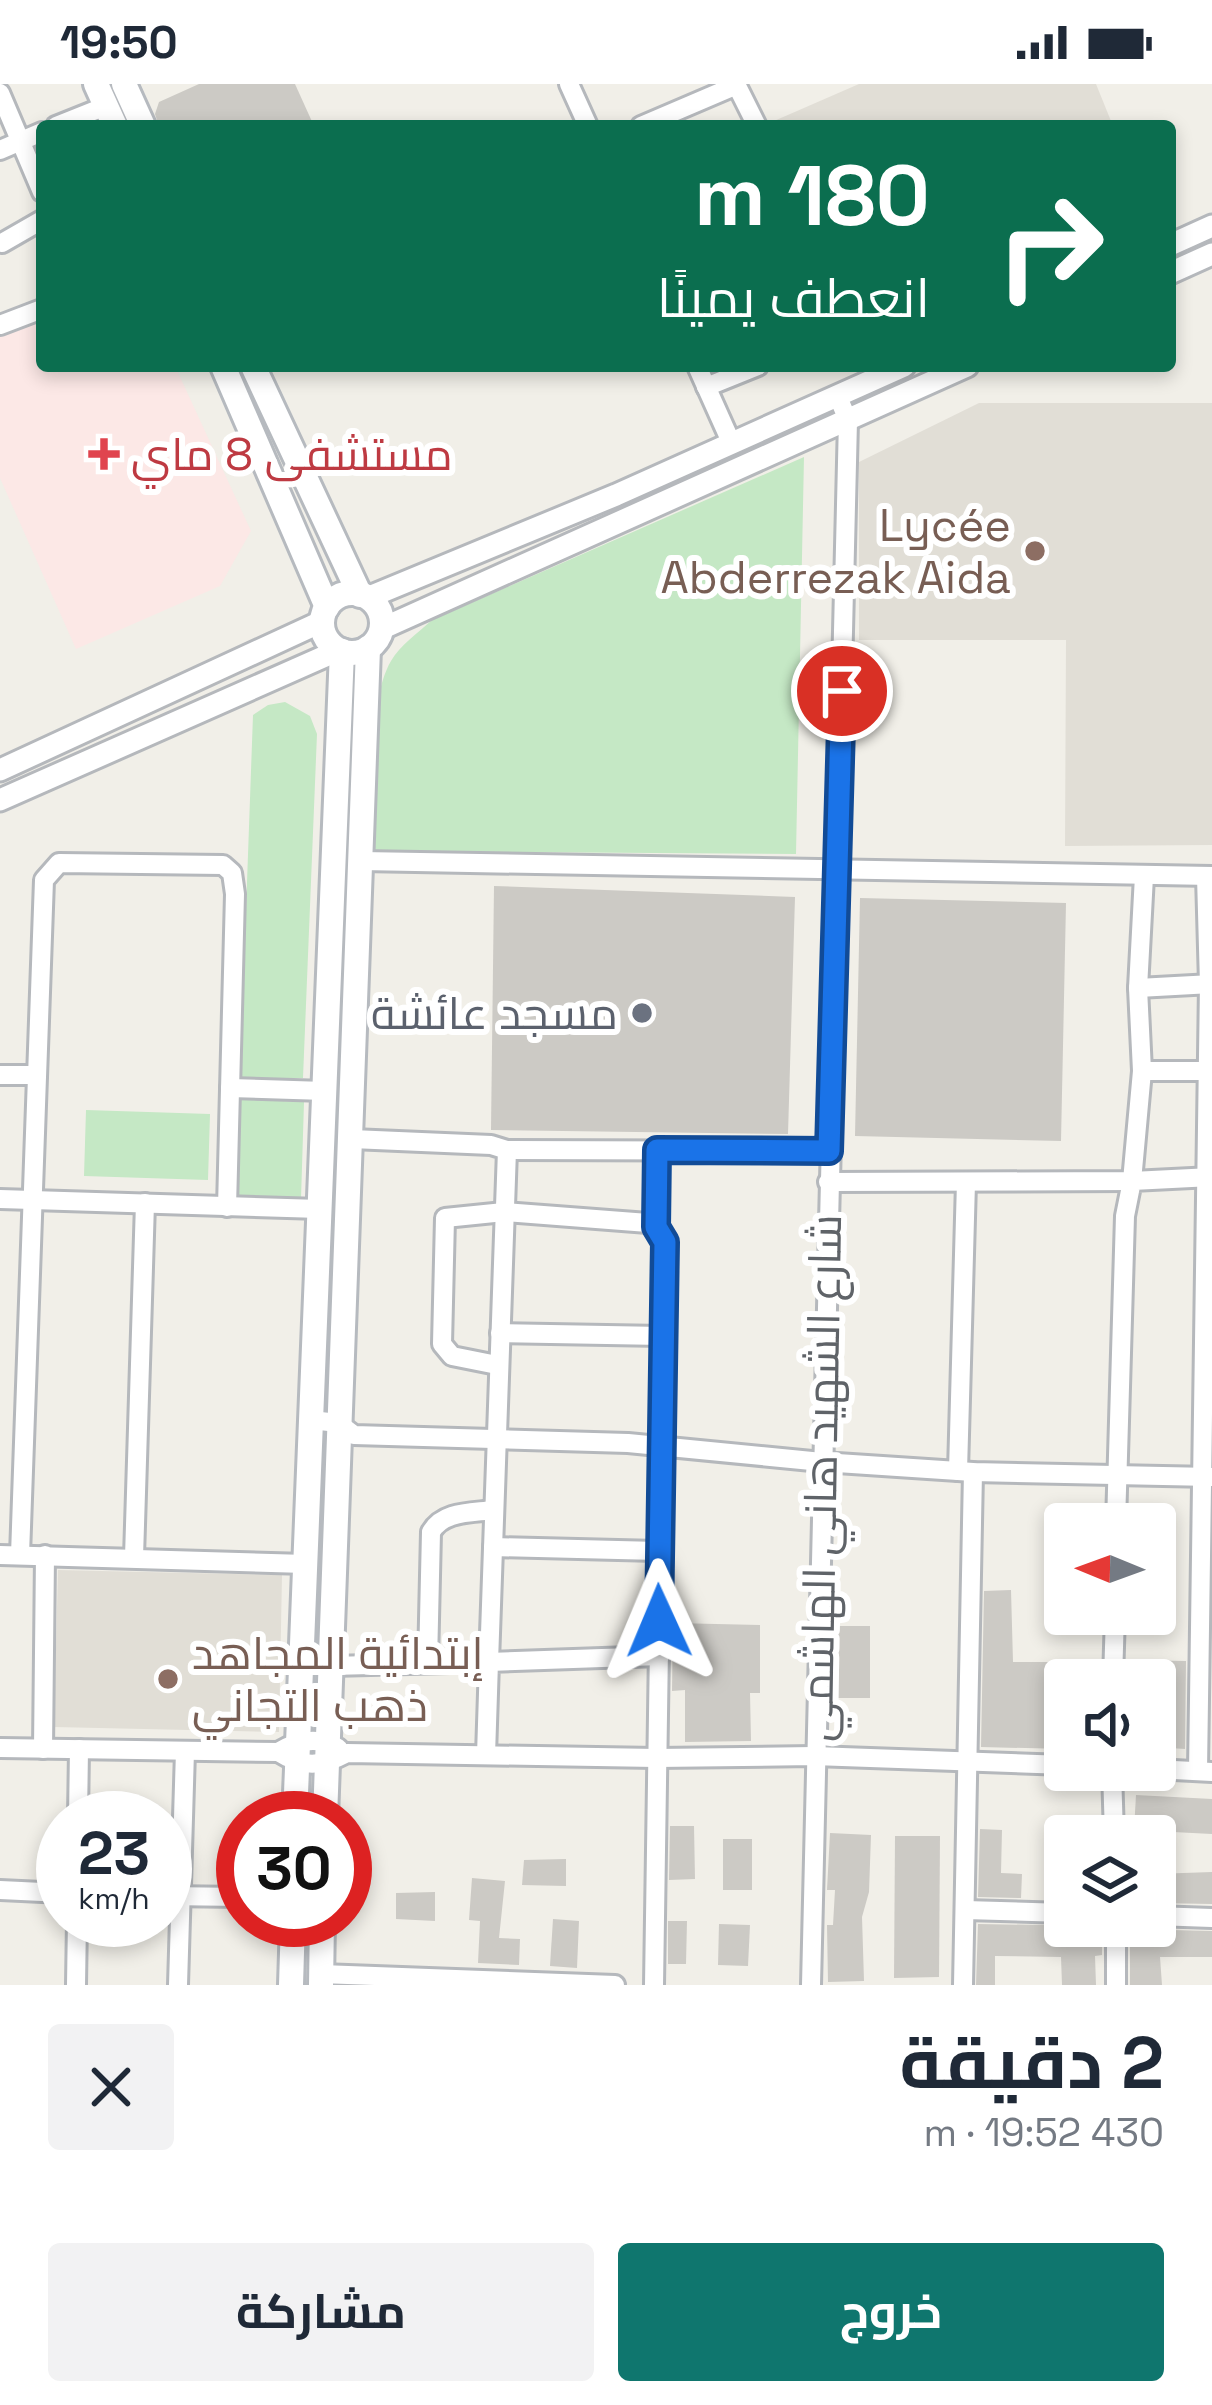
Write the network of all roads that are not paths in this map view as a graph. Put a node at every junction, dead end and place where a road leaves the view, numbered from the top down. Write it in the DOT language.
graph roads {
  1 [pos="124,84"];
  2 [pos="569,84"];
  3 [pos="737,85"];
  4 [pos="0,93"];
  5 [pos="104,97"];
  6 [pos="66,120"];
  7 [pos="140,120"];
  8 [pos="585,120"];
  9 [pos="655,120"];
  10 [pos="754,120"];
  11 [pos="36,134"];
  12 [pos="20,141"];
  13 [pos="0,150"];
  14 [pos="36,178"];
  15 [pos="36,223"];
  16 [pos="1212,226"];
  17 [pos="1176,242"];
  18 [pos="2,243"];
  19 [pos="1212,254"];
  20 [pos="1176,270"];
  21 [pos="36,311"];
  22 [pos="0,325"];
  23 [pos="225,372"];
  24 [pos="256,372"];
  25 [pos="700,372"];
  26 [pos="743,372"];
  27 [pos="954,372"];
  28 [pos="872,373"];
  29 [pos="706,387"];
  30 [pos="838,397"];
  31 [pos="887,403"];
  32 [pos="848,420"];
  33 [pos="731,442"];
  34 [pos="363,596"];
  35 [pos="325,614"];
  36 [pos="375,639"];
  37 [pos="341,651"];
  38 [pos="0,770"];
  39 [pos="0,800"];
  40 [pos="362,861"];
  41 [pos="838,872"];
  42 [pos="1144,876"];
  43 [pos="1209,876"];
  44 [pos="1210,984"];
  45 [pos="1138,988"];
  46 [pos="1209,1071"];
  47 [pos="1142,1072"];
  48 [pos="37,1075"];
  49 [pos="0,1076"];
  50 [pos="230,1088"];
  51 [pos="325,1091"];
  52 [pos="352,1139"];
  53 [pos="507,1150"];
  54 [pos="657,1150"];
  55 [pos="829,1151"];
  56 [pos="1208,1178"];
  57 [pos="1132,1181"];
  58 [pos="828,1182"];
  59 [pos="966,1182"];
  60 [pos="0,1199"];
  61 [pos="34,1200"];
  62 [pos="145,1203"];
  63 [pos="226,1207"];
  64 [pos="320,1209"];
  65 [pos="504,1212"];
  66 [pos="656,1227"];
  67 [pos="500,1333"];
  68 [pos="664,1336"];
  69 [pos="497,1365"];
  70 [pos="311,1432"];
  71 [pos="343,1435"];
  72 [pos="498,1440"];
  73 [pos="662,1445"];
  74 [pos="821,1462"];
  75 [pos="966,1471"];
  76 [pos="1117,1474"];
  77 [pos="1208,1477"];
  78 [pos="1116,1503"];
  79 [pos="494,1510"];
  80 [pos="493,1547"];
  81 [pos="658,1551"];
  82 [pos="10,1555"];
  83 [pos="45,1556"];
  84 [pos="134,1557"];
  85 [pos="306,1564"];
  86 [pos="660,1656"];
  87 [pos="489,1662"];
  88 [pos="428,1663"];
  89 [pos="331,1666"];
  90 [pos="0,1748"];
  91 [pos="44,1749"];
  92 [pos="79,1749"];
  93 [pos="185,1750"];
  94 [pos="291,1752"];
  95 [pos="334,1753"];
  96 [pos="486,1755"];
  97 [pos="814,1756"];
  98 [pos="656,1758"];
  99 [pos="967,1759"];
  100 [pos="1044,1764"];
  101 [pos="1205,1771"];
  102 [pos="78,1791"];
  103 [pos="182,1791"];
  104 [pos="293,1791"];
  105 [pos="329,1791"];
  106 [pos="0,1890"];
  107 [pos="36,1892"];
  108 [pos="965,1910"];
  109 [pos="1044,1912"];
  110 [pos="1176,1917"];
  111 [pos="1212,1918"];
  112 [pos="77,1947"];
  113 [pos="176,1947"];
  114 [pos="292,1947"];
  115 [pos="322,1947"];
  116 [pos="1116,1947"];
  117 [pos="321,1980"];
  118 [pos="76,1985"];
  119 [pos="178,1985"];
  120 [pos="291,1985"];
  121 [pos="615,1985"];
  122 [pos="654,1985"];
  123 [pos="811,1985"];
  124 [pos="963,1985"];
  125 [pos="1116,1985"];
  1 -- 7 [label="main road"];
  2 -- 8 [label="street"];
  3 -- 9 [label="street"];
  3 -- 10 [label="street"];
  4 -- 12 [label="street"];
  5 -- 6 [label="street"];
  11 -- 12 [label="street"];
  12 -- 13 [label="street"];
  12 -- 14 [label="street"];
  15 -- 18 [label="street"];
  16 -- 17 [label="street"];
  19 -- 20 [label="street"];
  21 -- 22 [label="street"];
  23 -- 35 [label="main road"];
  24 -- 34 [label="main road"];
  25 -- 29 [label="street"];
  26 -- 29 [label="street"];
  27 -- 31 [label="street"];
  28 -- 30 [label="street"];
  28 -- 31 [label="street"];
  29 -- 33 [label="street"];
  30 -- 32 [label="street, شارع الشهيد هاني الهاشمي"];
  30 -- 33 [label="street"];
  31 -- 32 [label="street"];
  32 -- 36 [label="street"];
  32 -- 41 [label="street, شارع الشهيد هاني الهاشمي"];
  33 -- 34 [label="street"];
  34 -- 35 [label="main road"];
  34 -- 36 [label="main road"];
  35 -- 37 [label="main road"];
  35 -- 38 [label="street"];
  36 -- 37 [label="main road"];
  36 -- 40 [label="main road"];
  37 -- 39 [label="street"];
  37 -- 51 [label="main road"];
  40 -- 41 [label="street"];
  40 -- 52 [label="main road"];
  41 -- 42 [label="street"];
  41 -- 55 [label="street, شارع الشهيد هاني الهاشمي"];
  42 -- 43 [label="street"];
  42 -- 45 [label="street"];
  43 -- 44 [label="street"];
  44 -- 45 [label="street"];
  44 -- 46 [label="street"];
  45 -- 47 [label="street"];
  46 -- 47 [label="street"];
  46 -- 56 [label="street"];
  47 -- 57 [label="street"];
  48 -- 49 [label="street"];
  48 -- 50 [label="street"];
  48 -- 61 [label="street"];
  50 -- 51 [label="street"];
  50 -- 63 [label="street"];
  51 -- 64 [label="main road"];
  52 -- 53 [label="street"];
  52 -- 71 [label="main road"];
  53 -- 54 [label="street"];
  53 -- 65 [label="street"];
  54 -- 55 [label="street"];
  54 -- 66 [label="street"];
  55 -- 58 [label="street, شارع الشهيد هاني الهاشمي"];
  56 -- 57 [label="street"];
  56 -- 77 [label="street"];
  57 -- 59 [label="street"];
  57 -- 76 [label="street"];
  58 -- 59 [label="street"];
  58 -- 74 [label="street, شارع الشهيد هاني الهاشمي"];
  59 -- 75 [label="street"];
  60 -- 61 [label="street"];
  61 -- 62 [label="street"];
  61 -- 82 [label="street"];
  62 -- 63 [label="street"];
  62 -- 84 [label="street"];
  63 -- 64 [label="street"];
  64 -- 70 [label="main road"];
  65 -- 66 [label="street"];
  65 -- 67 [label="street"];
  65 -- 69 [label="street"];
  66 -- 68 [label="street"];
  67 -- 68 [label="street"];
  67 -- 69 [label="street"];
  68 -- 73 [label="street"];
  69 -- 72 [label="street"];
  70 -- 71 [label="street"];
  70 -- 85 [label="main road"];
  71 -- 72 [label="street"];
  71 -- 89 [label="main road"];
  72 -- 73 [label="street"];
  72 -- 79 [label="street"];
  73 -- 74 [label="street"];
  73 -- 81 [label="street"];
  74 -- 75 [label="street"];
  74 -- 97 [label="street, شارع الشهيد هاني الهاشمي"];
  75 -- 76 [label="street"];
  75 -- 99 [label="street"];
  76 -- 77 [label="street"];
  76 -- 78 [label="street"];
  77 -- 101 [label="street"];
  79 -- 80 [label="street"];
  79 -- 88 [label="street"];
  80 -- 81 [label="street"];
  80 -- 87 [label="street"];
  81 -- 86 [label="street"];
  82 -- 83 [label="street"];
  83 -- 84 [label="street"];
  83 -- 91 [label="street"];
  84 -- 85 [label="street"];
  85 -- 94 [label="main road"];
  86 -- 87 [label="street"];
  86 -- 98 [label="street"];
  87 -- 88 [label="street"];
  87 -- 96 [label="street"];
  88 -- 89 [label="street"];
  89 -- 95 [label="main road"];
  90 -- 91 [label="street"];
  91 -- 92 [label="street"];
  92 -- 93 [label="street"];
  92 -- 102 [label="street"];
  93 -- 94 [label="street"];
  93 -- 103 [label="street"];
  94 -- 95 [label="street"];
  94 -- 104 [label="main road"];
  95 -- 96 [label="street"];
  95 -- 105 [label="main road"];
  96 -- 98 [label="street"];
  97 -- 98 [label="street"];
  97 -- 99 [label="street"];
  97 -- 123 [label="street, شارع الشهيد هاني الهاشمي"];
  98 -- 122 [label="street"];
  99 -- 100 [label="street"];
  99 -- 108 [label="street"];
  106 -- 107 [label="street"];
  108 -- 109 [label="street"];
  108 -- 124 [label="street"];
  110 -- 111 [label="street"];
  112 -- 118 [label="street"];
  113 -- 119 [label="street"];
  114 -- 120 [label="main road"];
  115 -- 117 [label="main road"];
  116 -- 125 [label="street"];
  117 -- 121 [label="street"];
}
